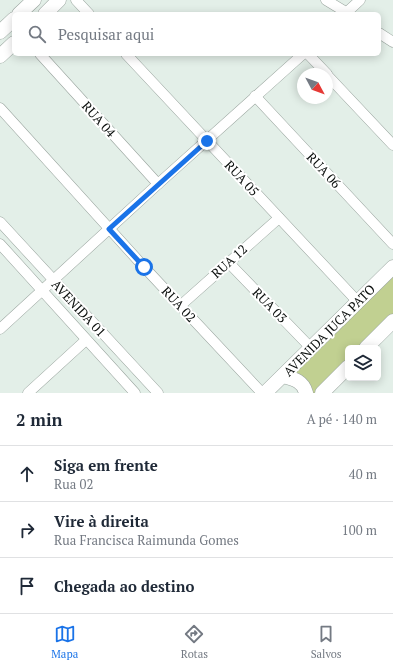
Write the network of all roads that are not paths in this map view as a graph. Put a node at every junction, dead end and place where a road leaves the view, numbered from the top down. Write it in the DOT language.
graph roads {
  1 [pos="34,0"];
  2 [pos="59,0"];
  3 [pos="76,0"];
  4 [pos="326,0"];
  5 [pos="360,0"];
  6 [pos="21,12"];
  7 [pos="46,12"];
  8 [pos="87,12"];
  9 [pos="344,12"];
  10 [pos="349,12"];
  11 [pos="12,21"];
  12 [pos="0,32"];
  13 [pos="381,34"];
  14 [pos="393,42"];
  15 [pos="12,45"];
  16 [pos="0,56"];
  17 [pos="42,56"];
  18 [pos="128,56"];
  19 [pos="301,56"];
  20 [pos="310,56"];
  21 [pos="321,68"];
  22 [pos="333,80"];
  23 [pos="255,96"];
  24 [pos="0,108"];
  25 [pos="207,141"];
  26 [pos="393,145"];
  27 [pos="158,184"];
  28 [pos="279,218"];
  29 [pos="0,222"];
  30 [pos="109,229"];
  31 [pos="0,244"];
  32 [pos="393,244"];
  33 [pos="228,262"];
  34 [pos="393,267"];
  35 [pos="53,280"];
  36 [pos="42,290"];
  37 [pos="358,302"];
  38 [pos="180,306"];
  39 [pos="393,321"];
  40 [pos="0,329"];
  41 [pos="86,340"];
  42 [pos="369,345"];
  43 [pos="311,348"];
  44 [pos="345,369"];
  45 [pos="283,376"];
  46 [pos="131,392"];
  47 [pos="28,393"];
  48 [pos="158,393"];
  49 [pos="262,393"];
  50 [pos="265,393"];
  51 [pos="306,393"];
  52 [pos="322,393"];
  1 -- 6 [label="street"];
  2 -- 7 [label="street"];
  3 -- 8 [label="street"];
  4 -- 9 [label="street"];
  5 -- 10 [label="street"];
  11 -- 12 [label="street"];
  13 -- 14 [label="street"];
  15 -- 16 [label="street"];
  17 -- 27 [label="street, RUA 04"];
  18 -- 25 [label="street, RUA 05"];
  19 -- 23 [label="street"];
  20 -- 21 [label="street"];
  22 -- 26 [label="street"];
  23 -- 25 [label="street"];
  23 -- 32 [label="street, RUA 06"];
  24 -- 30 [label="street, RUA 02"];
  25 -- 27 [label="street"];
  25 -- 28 [label="street, RUA 05"];
  27 -- 30 [label="street"];
  28 -- 33 [label="street, RUA 12"];
  28 -- 37 [label="street, RUA 05"];
  29 -- 35 [label="street, AVENIDA 01"];
  30 -- 35 [label="street"];
  30 -- 38 [label="street, RUA 02"];
  31 -- 36 [label="street, AVENIDA 01"];
  33 -- 38 [label="street, RUA 12"];
  33 -- 43 [label="street, RUA 03"];
  34 -- 37 [label="street, AVENIDA JUCA PATO"];
  35 -- 36 [label="street"];
  35 -- 48 [label="street, AVENIDA 01"];
  36 -- 40 [label="street"];
  36 -- 41 [label="street, AVENIDA 01"];
  37 -- 43 [label="street, AVENIDA JUCA PATO"];
  38 -- 49 [label="street, RUA 02"];
  39 -- 42 [label="street"];
  41 -- 46 [label="street, AVENIDA 01"];
  41 -- 47 [label="street"];
  43 -- 45 [label="street, AVENIDA JUCA PATO"];
  44 -- 52 [label="street"];
  45 -- 50 [label="street, AVENIDA JUCA PATO"];
  45 -- 51 [label="street"];
}
